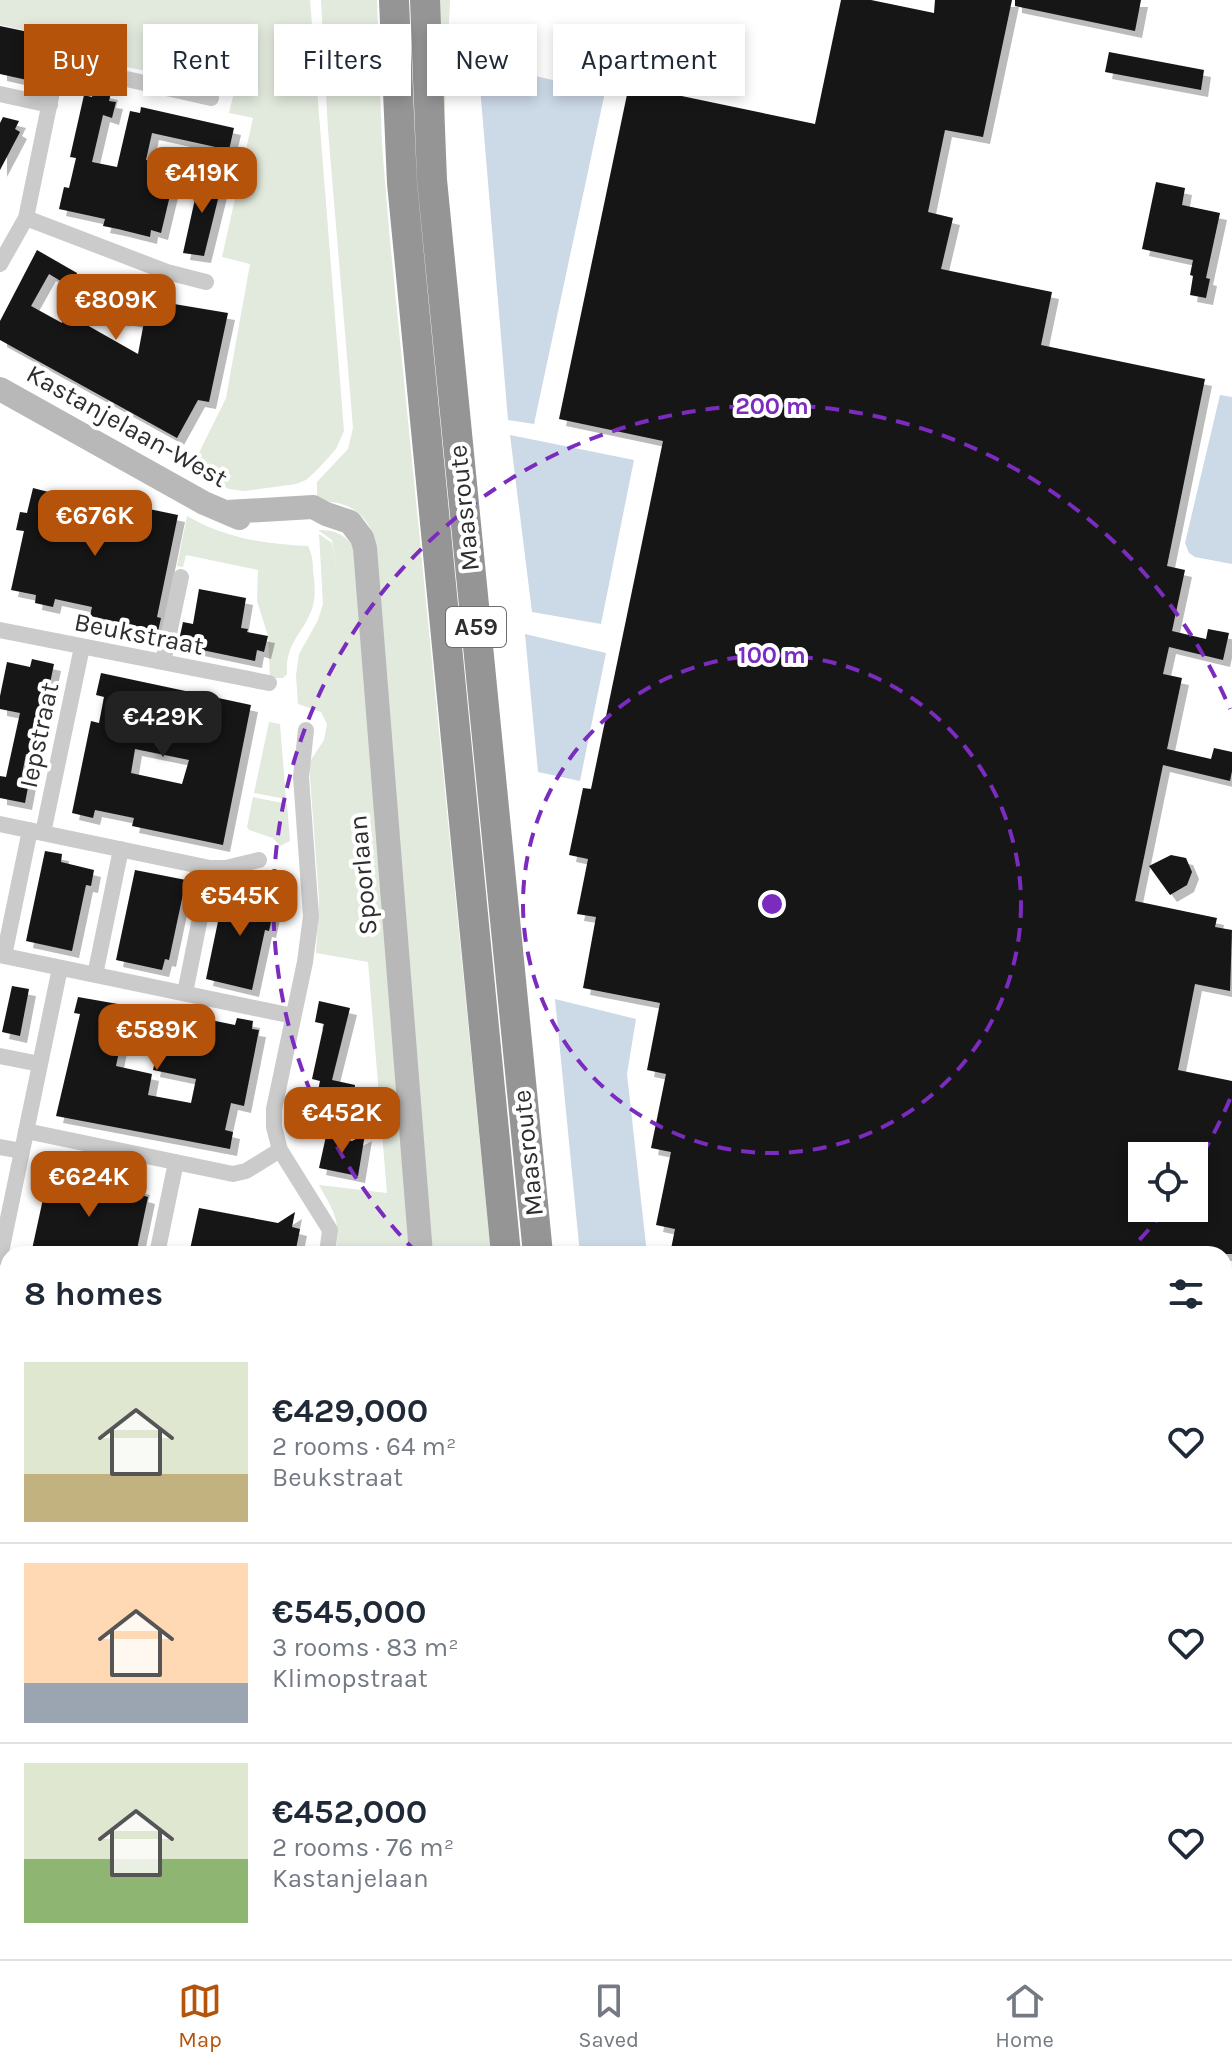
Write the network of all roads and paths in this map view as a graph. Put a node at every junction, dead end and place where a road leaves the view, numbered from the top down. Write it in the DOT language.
graph roads {
  1 [pos="394,0"];
  2 [pos="425,0"];
  3 [pos="0,94"];
  4 [pos="211,98"];
  5 [pos="50,105"];
  6 [pos="26,218"];
  7 [pos="0,264"];
  8 [pos="206,282"];
  9 [pos="0,389"];
  10 [pos="326,514"];
  11 [pos="181,577"];
  12 [pos="0,630"];
  13 [pos="82,647"];
  14 [pos="163,662"];
  15 [pos="269,683"];
  16 [pos="306,730"];
  17 [pos="0,824"];
  18 [pos="37,832"];
  19 [pos="121,849"];
  20 [pos="259,860"];
  21 [pos="210,868"];
  22 [pos="2,956"];
  23 [pos="60,968"];
  24 [pos="95,975"];
  25 [pos="185,993"];
  26 [pos="293,1016"];
  27 [pos="0,1056"];
  28 [pos="40,1064"];
  29 [pos="26,1131"];
  30 [pos="0,1147"];
  31 [pos="280,1150"];
  32 [pos="22,1151"];
  33 [pos="176,1162"];
  34 [pos="1,1246"];
  35 [pos="159,1246"];
  36 [pos="328,1246"];
  37 [pos="420,1246"];
  38 [pos="505,1246"];
  39 [pos="537,1246"];
  1 -- 38 [label="highway, Maasroute / A59"];
  2 -- 39 [label="highway, Maasroute / A59"];
  3 -- 5 [label="street"];
  4 -- 5 [label="street"];
  5 -- 6 [label="street"];
  6 -- 7 [label="street"];
  6 -- 8 [label="street"];
  9 -- 10 [label="main road, Kastanjelaan-West"];
  10 -- 37 [label="main road, Spoorlaan"];
  11 -- 14 [label="street"];
  12 -- 13 [label="street, Beukstraat"];
  13 -- 14 [label="street, Beukstraat"];
  13 -- 18 [label="street, Iepstraat"];
  14 -- 15 [label="street, Beukstraat"];
  16 -- 26 [label="street"];
  17 -- 18 [label="street"];
  18 -- 19 [label="street"];
  18 -- 22 [label="street, Iepstraat"];
  19 -- 21 [label="street"];
  19 -- 24 [label="street"];
  20 -- 21 [label="street"];
  21 -- 25 [label="street"];
  22 -- 23 [label="street"];
  23 -- 24 [label="street"];
  23 -- 28 [label="street"];
  24 -- 25 [label="street"];
  25 -- 26 [label="street"];
  26 -- 31 [label="street"];
  27 -- 28 [label="street"];
  28 -- 29 [label="street"];
  29 -- 32 [label="street"];
  29 -- 33 [label="street"];
  30 -- 32 [label="street"];
  31 -- 33 [label="street"];
  31 -- 36 [label="street"];
  32 -- 34 [label="street"];
  33 -- 35 [label="street"];
}
